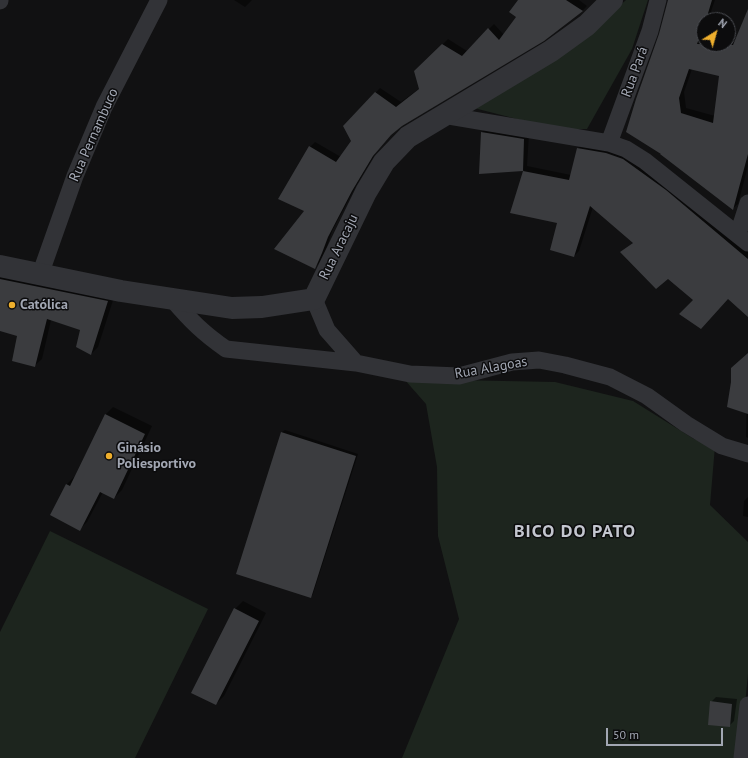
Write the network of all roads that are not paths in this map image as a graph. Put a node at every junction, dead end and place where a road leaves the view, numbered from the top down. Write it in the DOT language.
graph roads {
  1 [pos="159,0"];
  2 [pos="612,0"];
  3 [pos="658,0"];
  4 [pos="443,116"];
  5 [pos="610,143"];
  6 [pos="748,203"];
  7 [pos="743,239"];
  8 [pos="0,266"];
  9 [pos="40,275"];
  10 [pos="314,299"];
  11 [pos="174,300"];
  12 [pos="356,363"];
  13 [pos="748,454"];
  14 [pos="748,705"];
  15 [pos="746,735"];
  16 [pos="742,758"];
  1 -- 9 [label="street, Rua Pernambuco"];
  2 -- 4 [label="street, Rua Aracaju"];
  3 -- 5 [label="street, Rua Pará"];
  4 -- 5 [label="street"];
  4 -- 10 [label="street, Rua Aracaju"];
  5 -- 7 [label="street"];
  6 -- 7 [label="street"];
  8 -- 9 [label="street"];
  9 -- 11 [label="street"];
  10 -- 11 [label="street"];
  10 -- 12 [label="street"];
  11 -- 12 [label="street, Rua Alagoas"];
  12 -- 13 [label="street, Rua Alagoas"];
  14 -- 15 [label="street"];
  15 -- 16 [label="street"];
}
